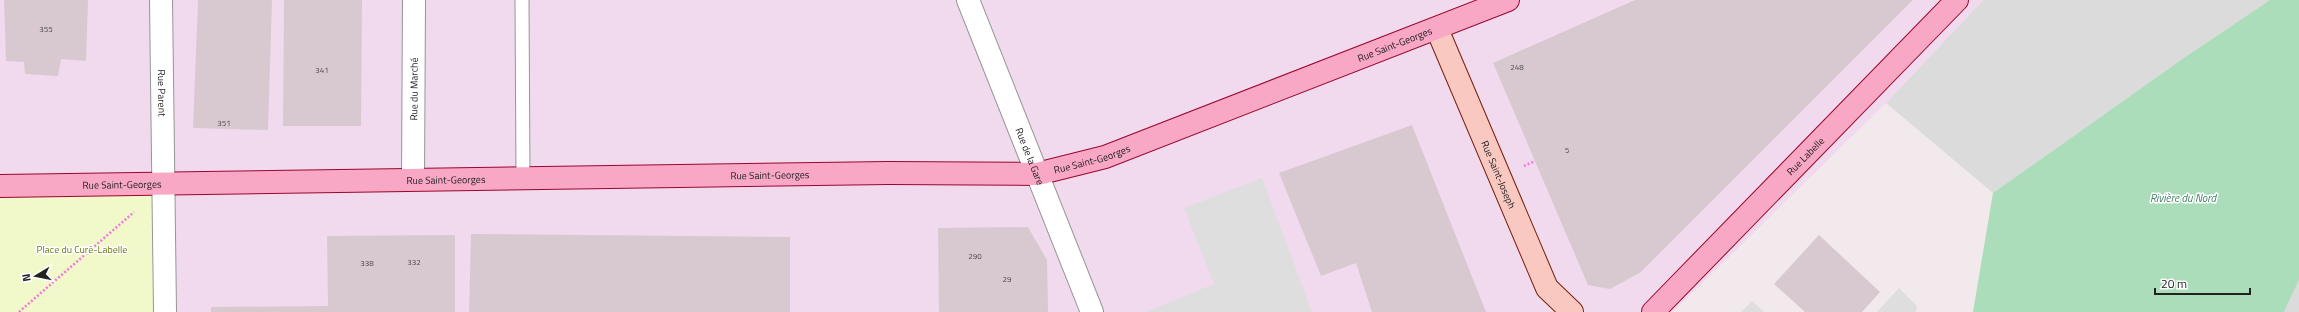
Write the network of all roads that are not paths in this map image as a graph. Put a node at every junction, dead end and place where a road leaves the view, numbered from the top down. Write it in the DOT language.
graph roads {
  1 [pos="161,0"];
  2 [pos="414,0"];
  3 [pos="522,0"];
  4 [pos="968,0"];
  5 [pos="1508,0"];
  6 [pos="1957,0"];
  7 [pos="1437,29"];
  8 [pos="1037,174"];
  9 [pos="523,178"];
  10 [pos="413,179"];
  11 [pos="164,185"];
  12 [pos="0,186"];
  13 [pos="165,312"];
  14 [pos="1092,312"];
  15 [pos="1572,312"];
  16 [pos="1653,312"];
  1 -- 11 [label="street, Rue Parent"];
  2 -- 10 [label="street, Rue du Marché"];
  3 -- 9 [label="lane"];
  4 -- 8 [label="street, Rue de la Gare"];
  5 -- 7 [label="main road, Rue Saint-Georges"];
  6 -- 16 [label="main road, Rue Labelle"];
  7 -- 8 [label="main road, Rue Saint-Georges"];
  7 -- 15 [label="street, Rue Saint-Joseph"];
  8 -- 9 [label="main road, Rue Saint-Georges"];
  8 -- 14 [label="street, Rue de la Gare"];
  9 -- 10 [label="main road, Rue Saint-Georges"];
  10 -- 11 [label="main road, Rue Saint-Georges"];
  11 -- 12 [label="main road, Rue Saint-Georges"];
  11 -- 13 [label="street"];
}
